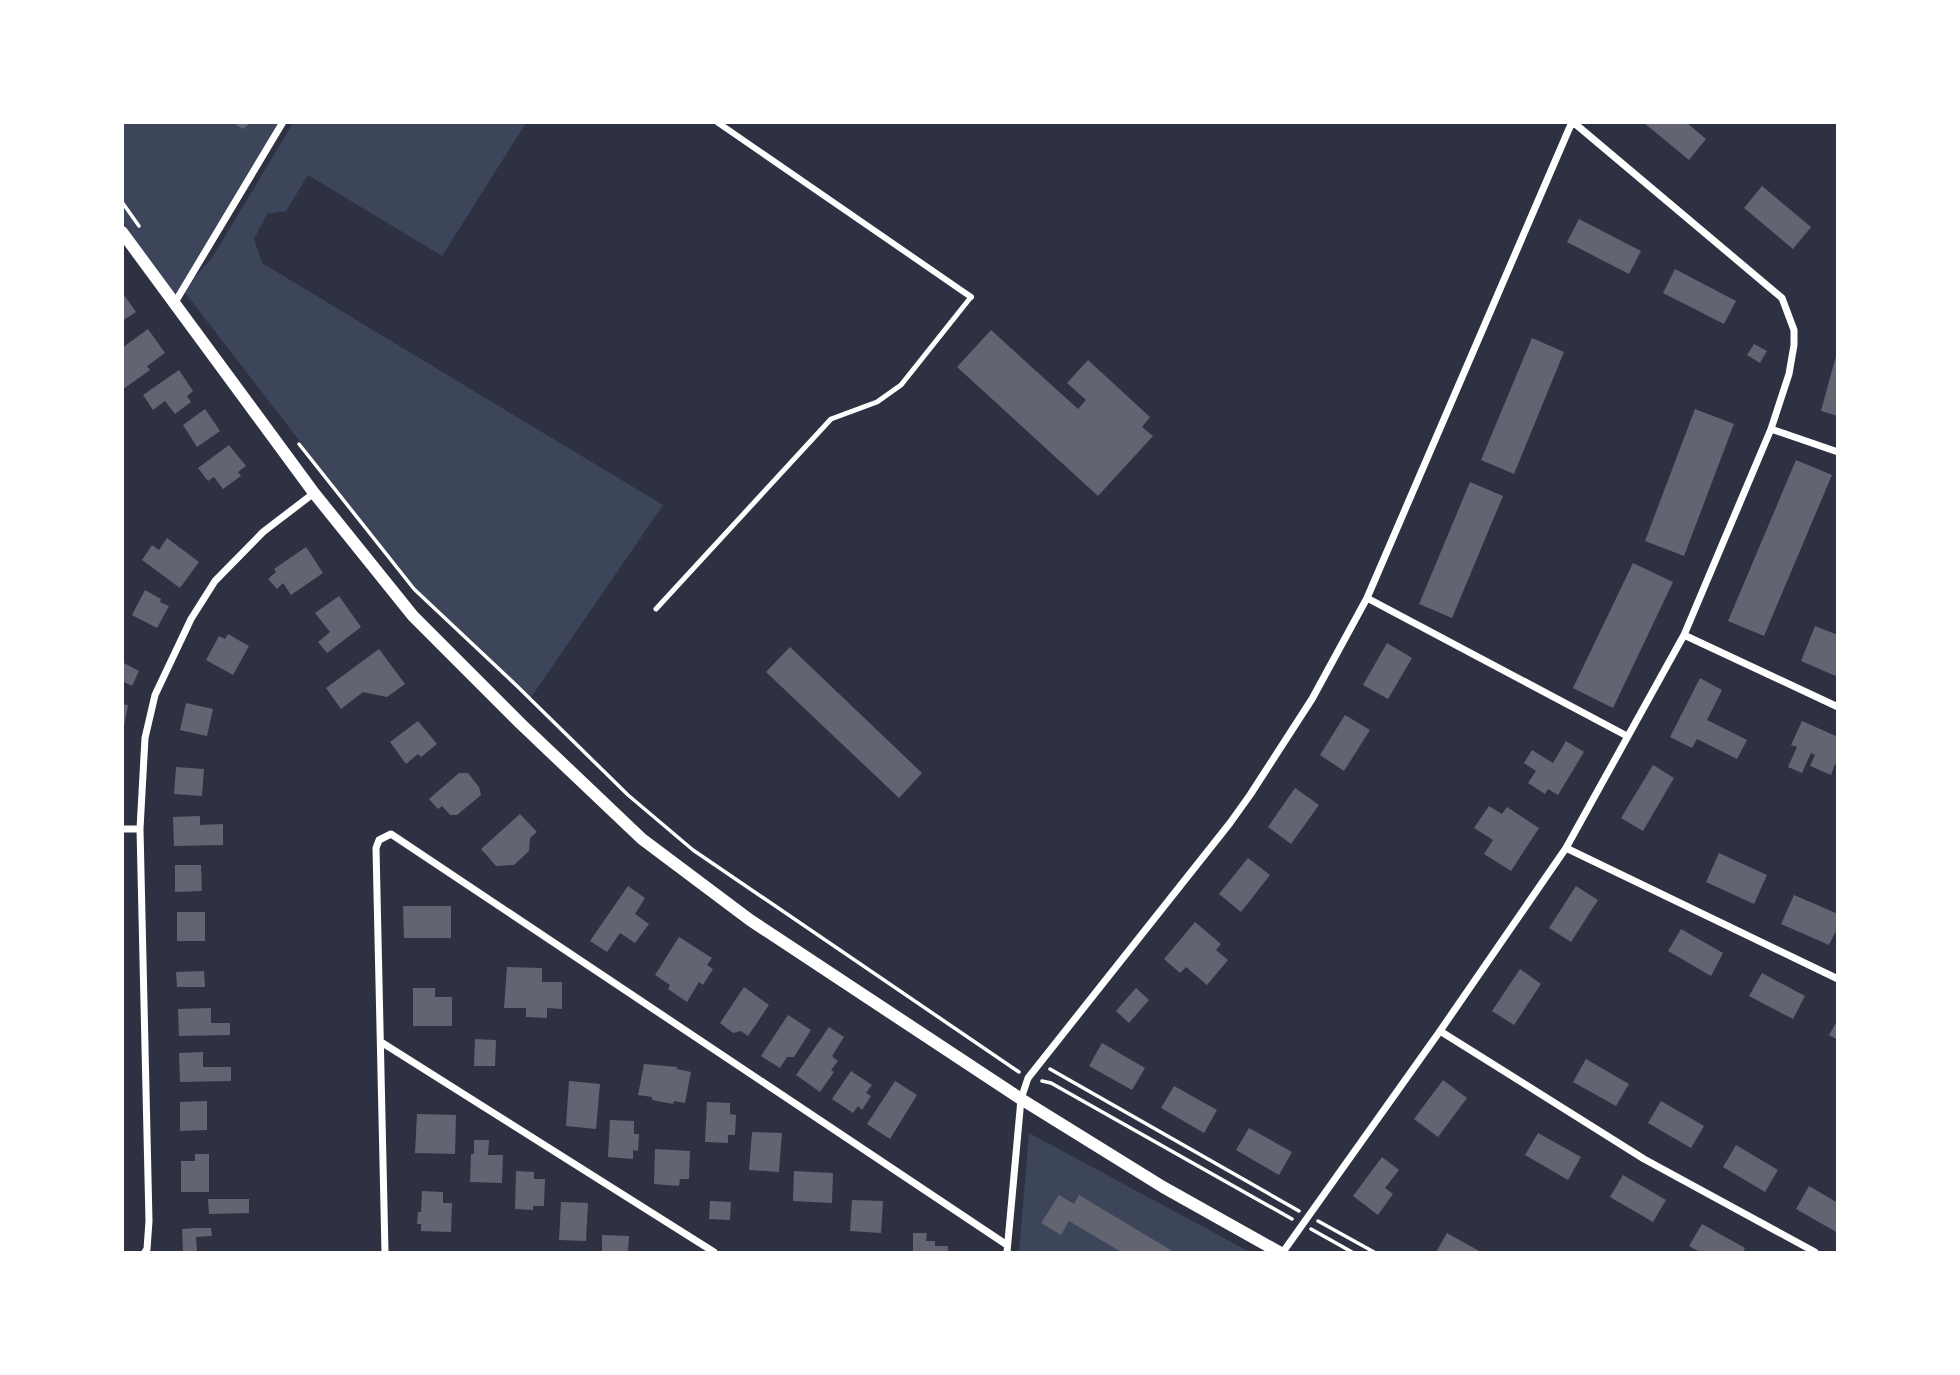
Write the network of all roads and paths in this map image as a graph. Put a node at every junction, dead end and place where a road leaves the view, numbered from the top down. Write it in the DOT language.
graph roads {
  1 [pos="283,122"];
  2 [pos="717,122"];
  3 [pos="1572,122"];
  4 [pos="122,202"];
  5 [pos="122,232"];
  6 [pos="145,235"];
  7 [pos="971,297"];
  8 [pos="174,304"];
  9 [pos="1771,429"];
  10 [pos="294,437"];
  11 [pos="1838,452"];
  12 [pos="314,492"];
  13 [pos="1367,598"];
  14 [pos="656,609"];
  15 [pos="1684,635"];
  16 [pos="1838,707"];
  17 [pos="1627,736"];
  18 [pos="122,829"];
  19 [pos="140,829"];
  20 [pos="1566,848"];
  21 [pos="1838,979"];
  22 [pos="1440,1031"];
  23 [pos="381,1042"];
  24 [pos="1039,1063"];
  25 [pos="1028,1078"];
  26 [pos="1021,1099"];
  27 [pos="1308,1216"];
  28 [pos="1303,1224"];
  29 [pos="1007,1249"];
  30 [pos="385,1250"];
  31 [pos="145,1252"];
  32 [pos="393,1252"];
  33 [pos="714,1252"];
  34 [pos="1281,1252"];
  35 [pos="1352,1252"];
  36 [pos="1374,1252"];
  37 [pos="1815,1252"];
  1 -- 8 [label="street"];
  2 -- 7 [label="street"];
  3 -- 9 [label="street"];
  3 -- 13 [label="street"];
  4 -- 6 [label="path"];
  5 -- 8 [label="street"];
  7 -- 14 [label="lane"];
  8 -- 12 [label="street"];
  9 -- 11 [label="street"];
  9 -- 15 [label="street"];
  10 -- 25 [label="path"];
  12 -- 19 [label="street"];
  12 -- 26 [label="street"];
  13 -- 17 [label="street"];
  13 -- 24 [label="street"];
  15 -- 16 [label="street"];
  15 -- 17 [label="street"];
  17 -- 20 [label="street"];
  18 -- 19 [label="street"];
  19 -- 31 [label="street"];
  20 -- 21 [label="street"];
  20 -- 22 [label="street"];
  22 -- 27 [label="street"];
  22 -- 37 [label="street"];
  23 -- 29 [label="street"];
  23 -- 30 [label="street"];
  23 -- 33 [label="street"];
  24 -- 25 [label="street"];
  24 -- 27 [label="path"];
  25 -- 26 [label="street"];
  25 -- 28 [label="path"];
  26 -- 29 [label="street"];
  26 -- 34 [label="street"];
  27 -- 28 [label="street"];
  27 -- 36 [label="path"];
  28 -- 34 [label="street"];
  28 -- 35 [label="path"];
  30 -- 32 [label="street"];
}
